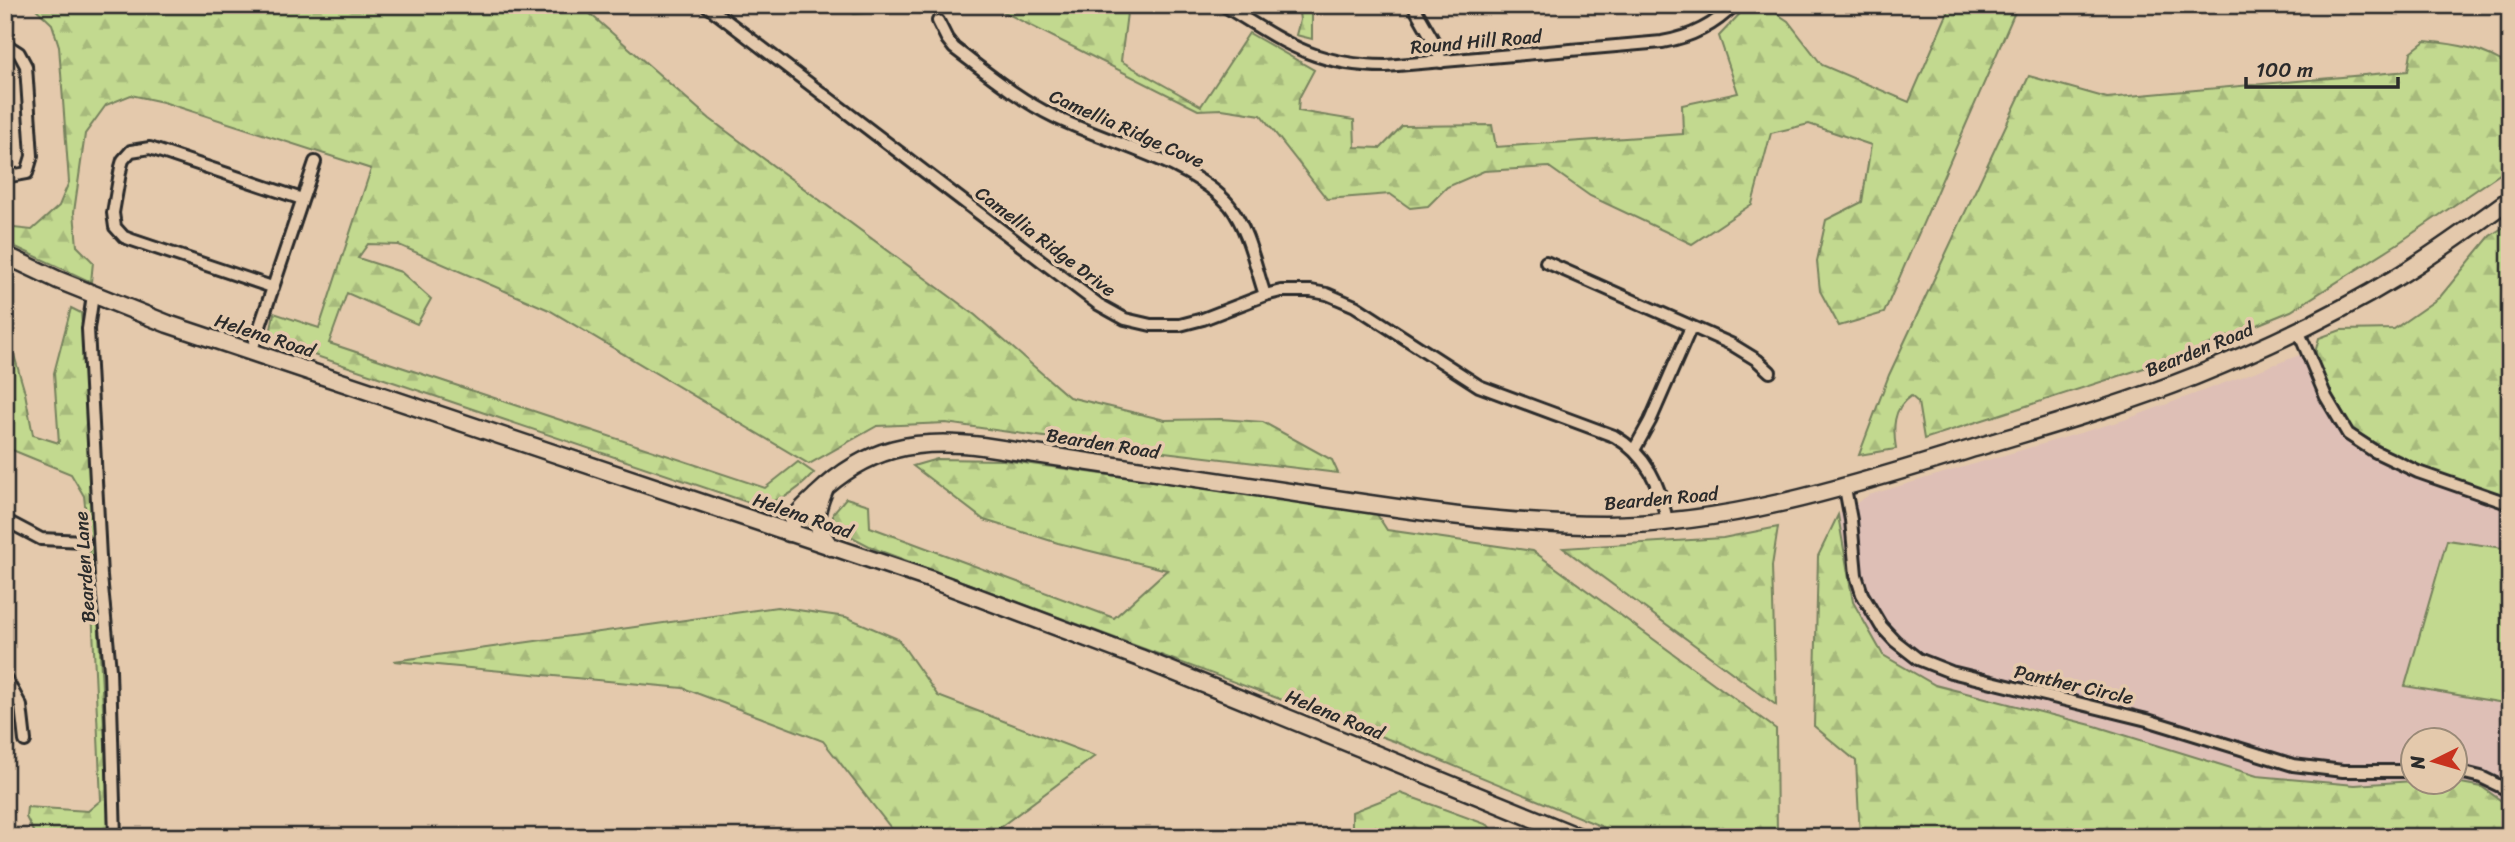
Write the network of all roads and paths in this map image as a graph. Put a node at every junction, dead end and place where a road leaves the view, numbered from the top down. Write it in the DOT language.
graph roads {
  1 [pos="706,5"];
  2 [pos="1223,5"];
  3 [pos="1413,5"];
  4 [pos="1734,5"];
  5 [pos="938,21"];
  6 [pos="5,44"];
  7 [pos="1441,62"];
  8 [pos="315,162"];
  9 [pos="5,177"];
  10 [pos="302,199"];
  11 [pos="2510,199"];
  12 [pos="5,255"];
  13 [pos="1546,262"];
  14 [pos="272,287"];
  15 [pos="93,295"];
  16 [pos="1265,295"];
  17 [pos="1691,327"];
  18 [pos="2298,330"];
  19 [pos="251,353"];
  20 [pos="1770,372"];
  21 [pos="1634,450"];
  22 [pos="827,485"];
  23 [pos="1845,488"];
  24 [pos="2510,504"];
  25 [pos="5,520"];
  26 [pos="1667,521"];
  27 [pos="789,533"];
  28 [pos="84,541"];
  29 [pos="830,547"];
  30 [pos="5,677"];
  31 [pos="25,741"];
  32 [pos="2400,771"];
  33 [pos="2470,774"];
  34 [pos="2510,791"];
  35 [pos="115,837"];
  36 [pos="1579,837"];
  1 -- 16 [label="street, Camellia Ridge Drive"];
  2 -- 7 [label="street, Round Hill Road"];
  3 -- 7 [label="street"];
  4 -- 7 [label="street, Round Hill Road"];
  5 -- 16 [label="street, Camellia Ridge Cove"];
  6 -- 9 [label="street"];
  8 -- 10 [label="street"];
  10 -- 14 [label="street"];
  10 -- 14 [label="street"];
  11 -- 18 [label="street, Bearden Road"];
  12 -- 15 [label="street, Helena Road"];
  13 -- 17 [label="street"];
  14 -- 19 [label="street"];
  15 -- 19 [label="street, Helena Road"];
  15 -- 35 [label="street, Bearden Lane"];
  16 -- 21 [label="street, Camellia Ridge Drive"];
  17 -- 20 [label="street"];
  17 -- 21 [label="street"];
  18 -- 23 [label="street, Bearden Road"];
  18 -- 24 [label="street"];
  19 -- 27 [label="street, Helena Road"];
  21 -- 26 [label="street"];
  22 -- 26 [label="street, Bearden Road"];
  22 -- 27 [label="street, Bearden Road"];
  22 -- 29 [label="street"];
  23 -- 26 [label="street, Bearden Road"];
  23 -- 32 [label="street, Panther Circle"];
  25 -- 28 [label="street"];
  27 -- 29 [label="street, Helena Road"];
  29 -- 36 [label="street, Helena Road"];
  30 -- 31 [label="street"];
  33 -- 34 [label="street"];
}
